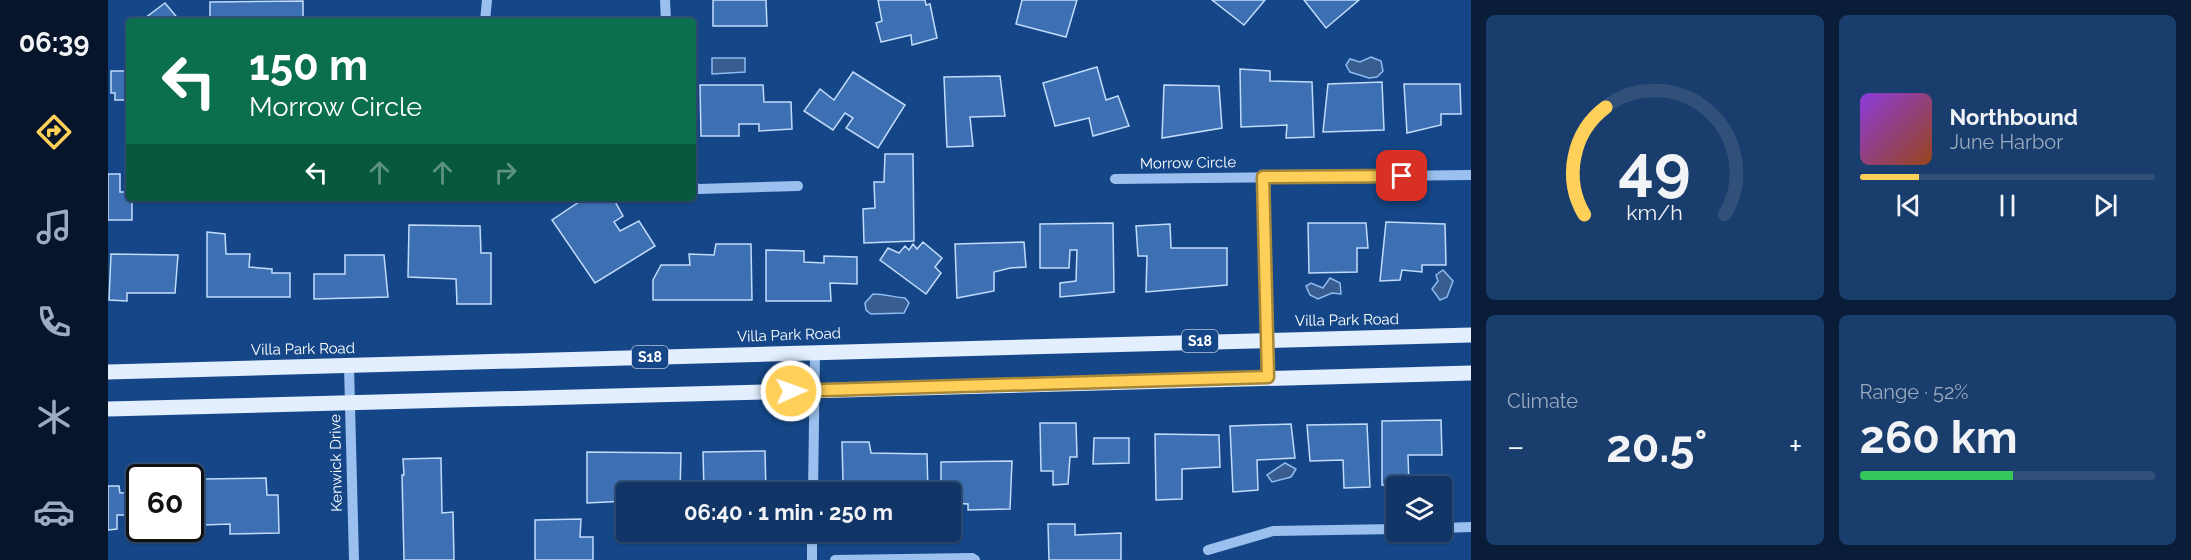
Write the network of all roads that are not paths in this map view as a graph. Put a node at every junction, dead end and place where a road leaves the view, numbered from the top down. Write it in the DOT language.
graph roads {
  1 [pos="487,0"];
  2 [pos="665,0"];
  3 [pos="485,18"];
  4 [pos="666,18"];
  5 [pos="1471,175"];
  6 [pos="1263,177"];
  7 [pos="1115,179"];
  8 [pos="798,186"];
  9 [pos="696,188"];
  10 [pos="1471,335"];
  11 [pos="1267,339"];
  12 [pos="815,352"];
  13 [pos="349,366"];
  14 [pos="108,372"];
  15 [pos="1471,373"];
  16 [pos="1268,377"];
  17 [pos="814,390"];
  18 [pos="350,404"];
  19 [pos="108,409"];
  20 [pos="813,482"];
  21 [pos="1471,527"];
  22 [pos="1452,528"];
  23 [pos="1386,529"];
  24 [pos="812,542"];
  25 [pos="1208,550"];
  26 [pos="354,560"];
  27 [pos="812,560"];
  28 [pos="835,560"];
  29 [pos="975,560"];
  1 -- 3 [label="street"];
  2 -- 4 [label="street"];
  5 -- 6 [label="street, Morrow Circle"];
  6 -- 7 [label="street, Morrow Circle"];
  6 -- 11 [label="street"];
  8 -- 9 [label="street"];
  10 -- 11 [label="main road, Villa Park Road / S18"];
  11 -- 12 [label="main road, Villa Park Road / S18"];
  11 -- 16 [label="street"];
  12 -- 13 [label="main road, Villa Park Road / S18"];
  12 -- 17 [label="street"];
  13 -- 14 [label="main road, Villa Park Road / S18"];
  13 -- 18 [label="street, Kenwick Drive"];
  15 -- 16 [label="main road"];
  16 -- 17 [label="main road"];
  17 -- 18 [label="main road"];
  17 -- 20 [label="street"];
  18 -- 19 [label="main road"];
  18 -- 26 [label="street, Kenwick Drive"];
  21 -- 22 [label="street"];
  23 -- 25 [label="street"];
  24 -- 27 [label="street"];
  28 -- 29 [label="street"];
}
